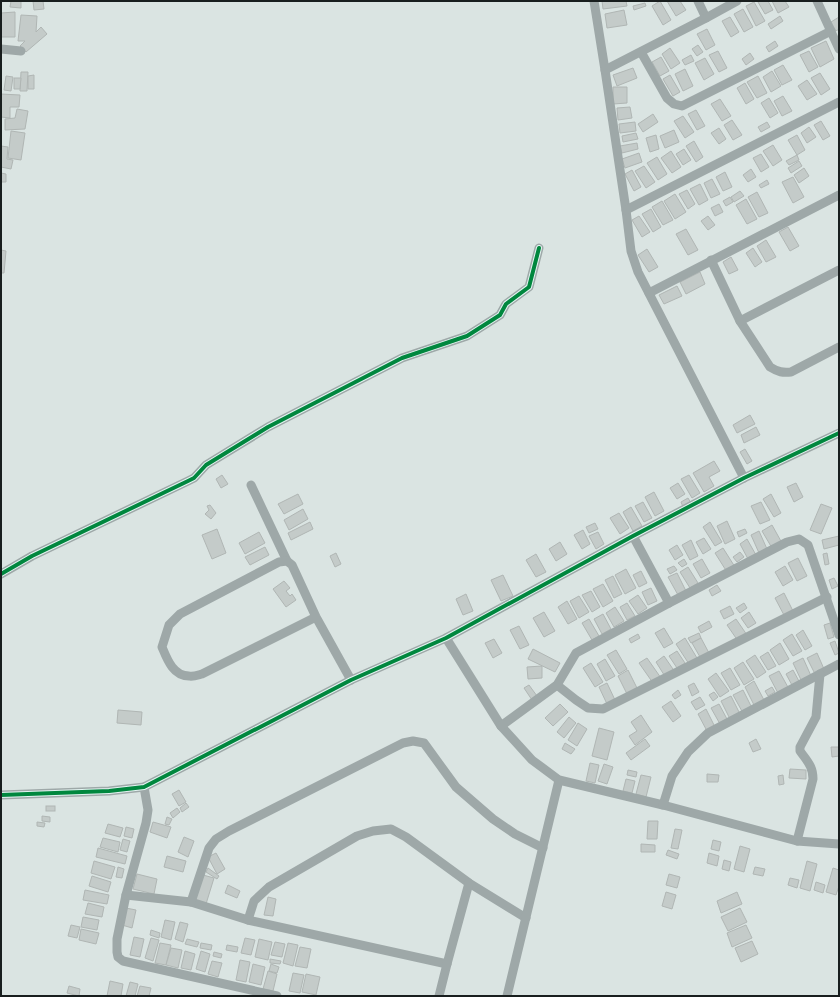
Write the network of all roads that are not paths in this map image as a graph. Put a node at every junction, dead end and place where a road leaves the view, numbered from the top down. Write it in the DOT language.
graph roads {
  1 [pos="594,1"];
  2 [pos="698,1"];
  3 [pos="737,1"];
  4 [pos="817,1"];
  5 [pos="706,18"];
  6 [pos="831,31"];
  7 [pos="1,49"];
  8 [pos="839,49"];
  9 [pos="21,51"];
  10 [pos="641,52"];
  11 [pos="605,70"];
  12 [pos="839,102"];
  13 [pos="839,195"];
  14 [pos="626,210"];
  15 [pos="540,248"];
  16 [pos="712,260"];
  17 [pos="839,270"];
  18 [pos="649,293"];
  19 [pos="740,321"];
  20 [pos="839,347"];
  21 [pos="839,433"];
  22 [pos="744,478"];
  23 [pos="251,485"];
  24 [pos="633,536"];
  25 [pos="287,561"];
  26 [pos="1,574"];
  27 [pos="827,597"];
  28 [pos="669,603"];
  29 [pos="316,617"];
  30 [pos="839,635"];
  31 [pos="446,638"];
  32 [pos="839,664"];
  33 [pos="820,674"];
  34 [pos="351,680"];
  35 [pos="557,685"];
  36 [pos="501,726"];
  37 [pos="560,780"];
  38 [pos="144,788"];
  39 [pos="1,795"];
  40 [pos="663,805"];
  41 [pos="797,841"];
  42 [pos="839,844"];
  43 [pos="543,848"];
  44 [pos="469,883"];
  45 [pos="126,894"];
  46 [pos="191,902"];
  47 [pos="526,918"];
  48 [pos="248,920"];
  49 [pos="447,964"];
  50 [pos="277,996"];
  51 [pos="439,996"];
  52 [pos="507,996"];
  1 -- 11 [label="street"];
  2 -- 5 [label="street"];
  3 -- 5 [label="street"];
  4 -- 6 [label="street"];
  5 -- 10 [label="street"];
  6 -- 8 [label="street"];
  6 -- 10 [label="street"];
  7 -- 9 [label="street"];
  10 -- 11 [label="street"];
  11 -- 14 [label="street"];
  12 -- 14 [label="street"];
  13 -- 16 [label="street"];
  14 -- 18 [label="street"];
  15 -- 26 [label="street"];
  16 -- 18 [label="street"];
  16 -- 19 [label="street"];
  17 -- 19 [label="street"];
  18 -- 22 [label="street"];
  19 -- 20 [label="street"];
  21 -- 22 [label="street"];
  22 -- 24 [label="street"];
  23 -- 25 [label="street"];
  24 -- 28 [label="street"];
  24 -- 31 [label="street"];
  25 -- 29 [label="street"];
  25 -- 29 [label="street"];
  27 -- 28 [label="street"];
  27 -- 30 [label="street"];
  27 -- 35 [label="street"];
  28 -- 35 [label="street"];
  29 -- 34 [label="street"];
  31 -- 34 [label="street"];
  31 -- 36 [label="street"];
  32 -- 33 [label="street"];
  33 -- 40 [label="street"];
  33 -- 41 [label="street"];
  34 -- 38 [label="street"];
  35 -- 36 [label="street"];
  36 -- 37 [label="street"];
  37 -- 40 [label="street"];
  37 -- 43 [label="street"];
  38 -- 39 [label="street"];
  38 -- 45 [label="street"];
  40 -- 41 [label="street"];
  41 -- 42 [label="street"];
  43 -- 46 [label="street"];
  43 -- 47 [label="street"];
  44 -- 47 [label="street"];
  44 -- 48 [label="street"];
  44 -- 49 [label="street"];
  45 -- 46 [label="street"];
  45 -- 50 [label="street"];
  46 -- 48 [label="street"];
  47 -- 52 [label="street"];
  48 -- 49 [label="street"];
  49 -- 51 [label="street"];
}
